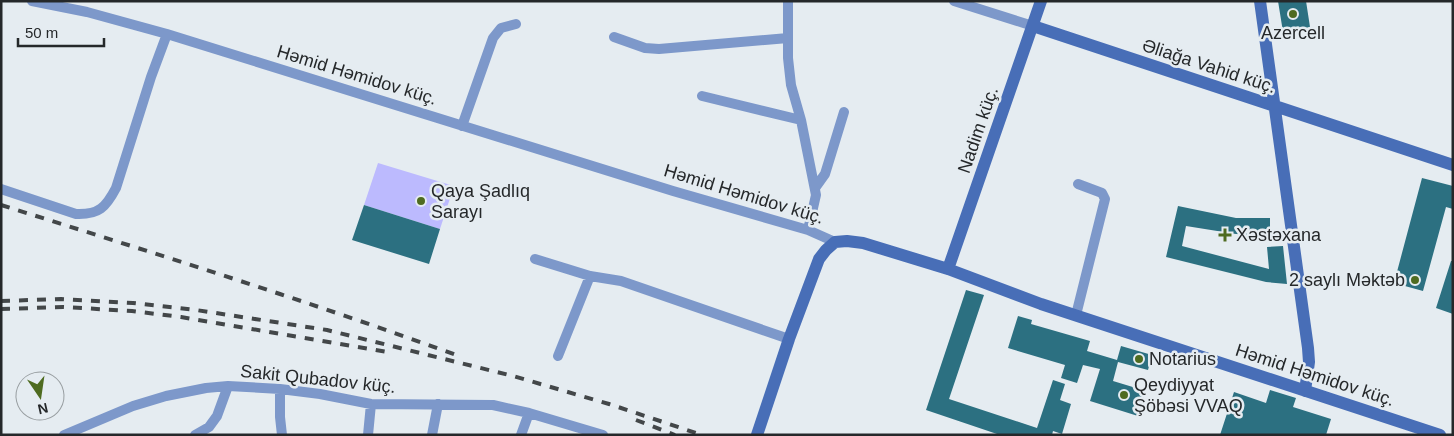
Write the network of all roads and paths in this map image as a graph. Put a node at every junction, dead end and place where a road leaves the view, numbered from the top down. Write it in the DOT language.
graph roads {
  1 [pos="32,1"];
  2 [pos="788,1"];
  3 [pos="954,1"];
  4 [pos="1042,1"];
  5 [pos="1260,1"];
  6 [pos="516,24"];
  7 [pos="1033,26"];
  8 [pos="167,34"];
  9 [pos="614,37"];
  10 [pos="788,38"];
  11 [pos="702,96"];
  12 [pos="1275,106"];
  13 [pos="844,112"];
  14 [pos="801,120"];
  15 [pos="462,126"];
  16 [pos="1453,165"];
  17 [pos="1078,184"];
  18 [pos="815,188"];
  19 [pos="1,189"];
  20 [pos="808,230"];
  21 [pos="835,242"];
  22 [pos="535,259"];
  23 [pos="948,269"];
  24 [pos="590,276"];
  25 [pos="1076,315"];
  26 [pos="789,339"];
  27 [pos="558,356"];
  28 [pos="228,386"];
  29 [pos="280,389"];
  30 [pos="1305,391"];
  31 [pos="371,404"];
  32 [pos="438,404"];
  33 [pos="529,413"];
  34 [pos="64,435"];
  35 [pos="195,435"];
  36 [pos="282,435"];
  37 [pos="368,435"];
  38 [pos="432,435"];
  39 [pos="521,435"];
  40 [pos="603,435"];
  41 [pos="757,435"];
  42 [pos="1440,435"];
  1 -- 8 [label="street, Həmid Həmidov küç."];
  2 -- 10 [label="street"];
  3 -- 7 [label="street, Əliağa Vahid küç."];
  4 -- 7 [label="street, Nadim küç."];
  5 -- 12 [label="street"];
  6 -- 15 [label="street"];
  7 -- 12 [label="street, Əliağa Vahid küç."];
  7 -- 23 [label="street, Nadim küç."];
  8 -- 15 [label="street, Həmid Həmidov küç."];
  8 -- 19 [label="street"];
  9 -- 10 [label="street"];
  10 -- 14 [label="street"];
  11 -- 14 [label="street"];
  12 -- 16 [label="street, Əliağa Vahid küç."];
  12 -- 30 [label="street"];
  13 -- 18 [label="street"];
  14 -- 18 [label="street"];
  15 -- 20 [label="street, Həmid Həmidov küç."];
  17 -- 25 [label="street"];
  18 -- 20 [label="street"];
  20 -- 21 [label="street, Həmid Həmidov küç."];
  21 -- 23 [label="street, Həmid Həmidov küç."];
  21 -- 26 [label="street"];
  22 -- 24 [label="street"];
  23 -- 25 [label="street, Həmid Həmidov küç."];
  24 -- 26 [label="street"];
  24 -- 27 [label="street"];
  25 -- 30 [label="street, Həmid Həmidov küç."];
  26 -- 41 [label="street"];
  28 -- 29 [label="street, Sakit Qubadov küç."];
  28 -- 34 [label="street, Sakit Qubadov küç."];
  28 -- 35 [label="street"];
  29 -- 31 [label="street, Sakit Qubadov küç."];
  29 -- 36 [label="street"];
  30 -- 42 [label="street, Həmid Həmidov küç."];
  31 -- 32 [label="street, Sakit Qubadov küç."];
  31 -- 37 [label="street"];
  32 -- 33 [label="street, Sakit Qubadov küç."];
  32 -- 38 [label="street"];
  33 -- 39 [label="street"];
  33 -- 40 [label="street, Sakit Qubadov küç."];
}
